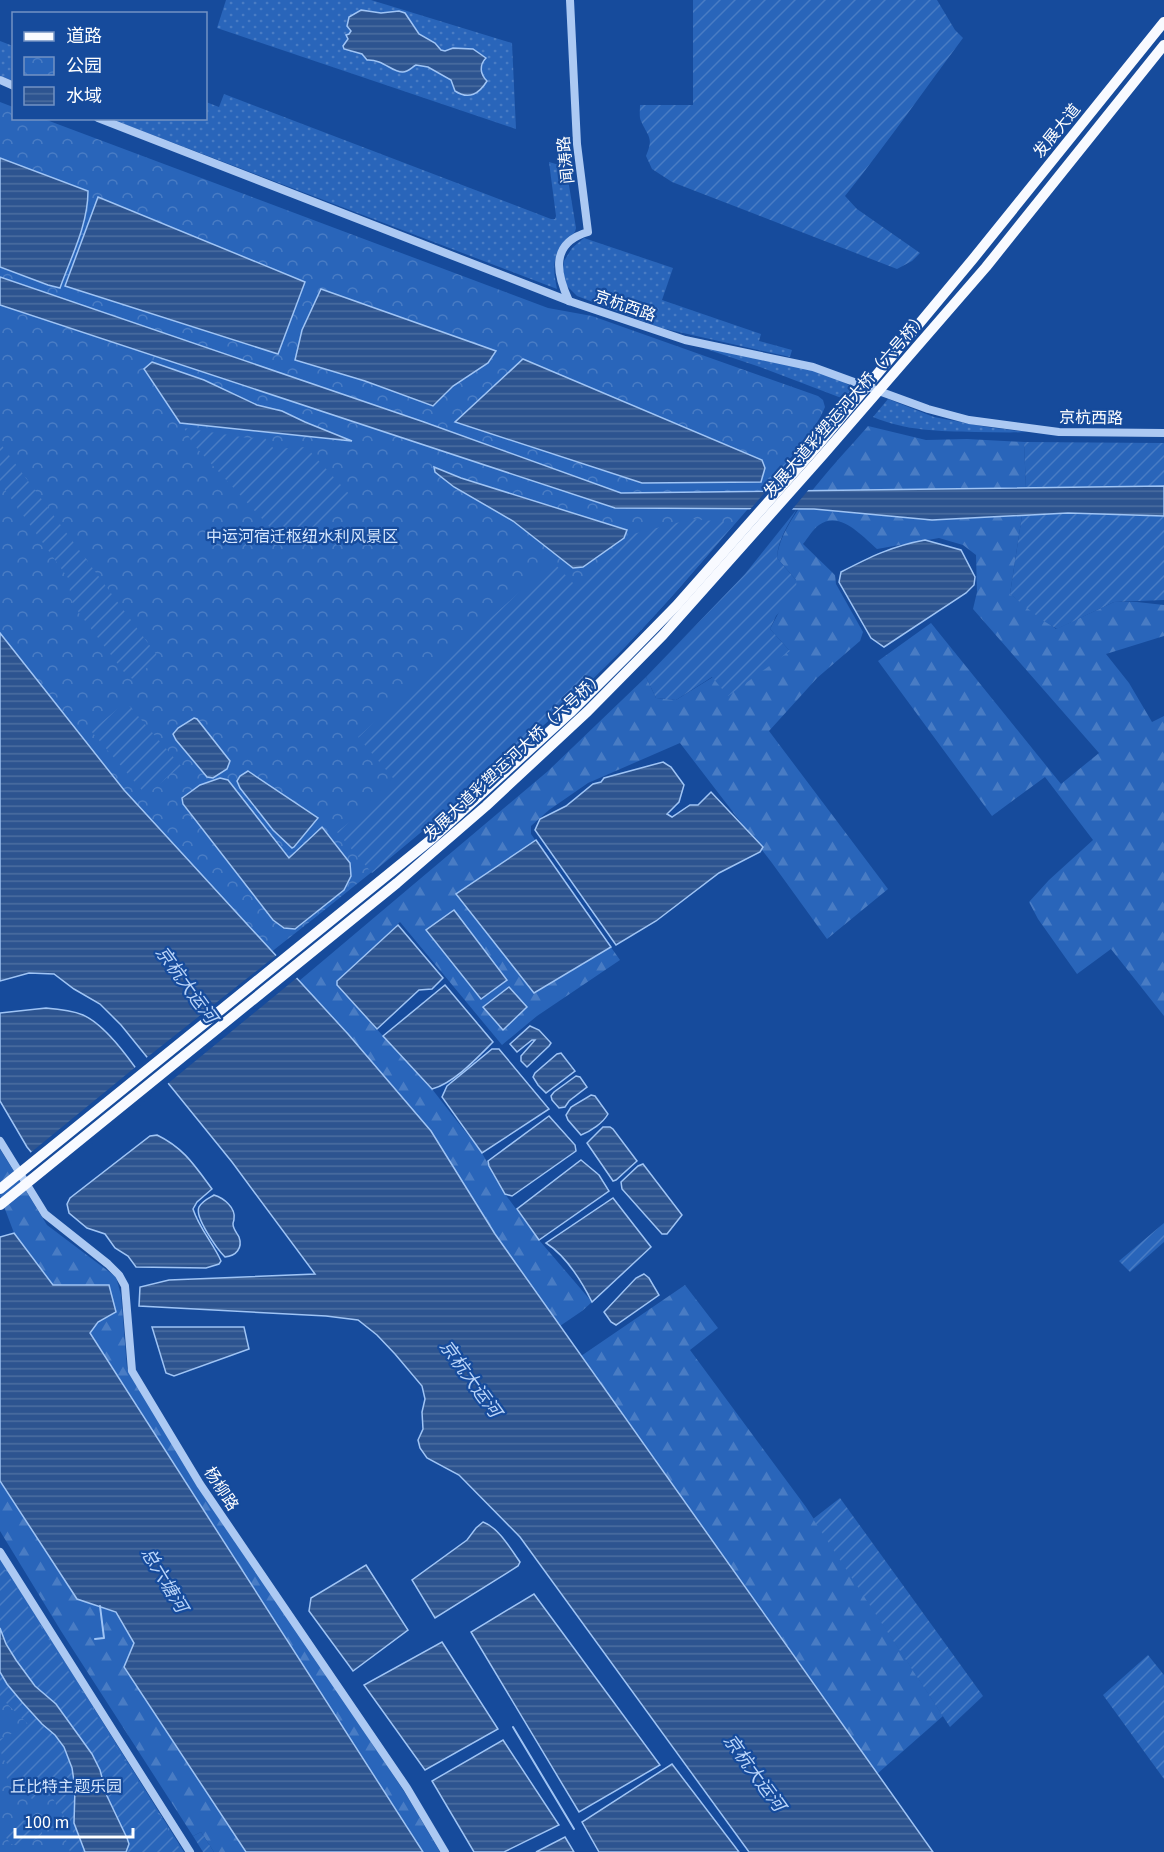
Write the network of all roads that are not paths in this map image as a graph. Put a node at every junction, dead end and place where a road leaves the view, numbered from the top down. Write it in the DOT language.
graph roads {
  1 [pos="570,0"];
  2 [pos="1164,22"];
  3 [pos="1164,45"];
  4 [pos="103,120"];
  5 [pos="973,259"];
  6 [pos="987,267"];
  7 [pos="569,301"];
  8 [pos="1164,433"];
  9 [pos="0,1142"];
  10 [pos="0,1189"];
  11 [pos="0,1205"];
  12 [pos="0,1552"];
  13 [pos="190,1852"];
  14 [pos="445,1852"];
  1 -- 7 [label="street, 闻涛路"];
  2 -- 5 [label="main road, 发展大道"];
  3 -- 6 [label="main road, 发展大道"];
  4 -- 7 [label="street, 京杭西路"];
  5 -- 10 [label="main road, 发展大道彩塑运河大桥（六号桥）"];
  6 -- 11 [label="main road, 发展大道彩塑运河大桥（六号桥）"];
  7 -- 8 [label="street, 京杭西路"];
  9 -- 14 [label="street, 杨柳路"];
  12 -- 13 [label="street"];
}
